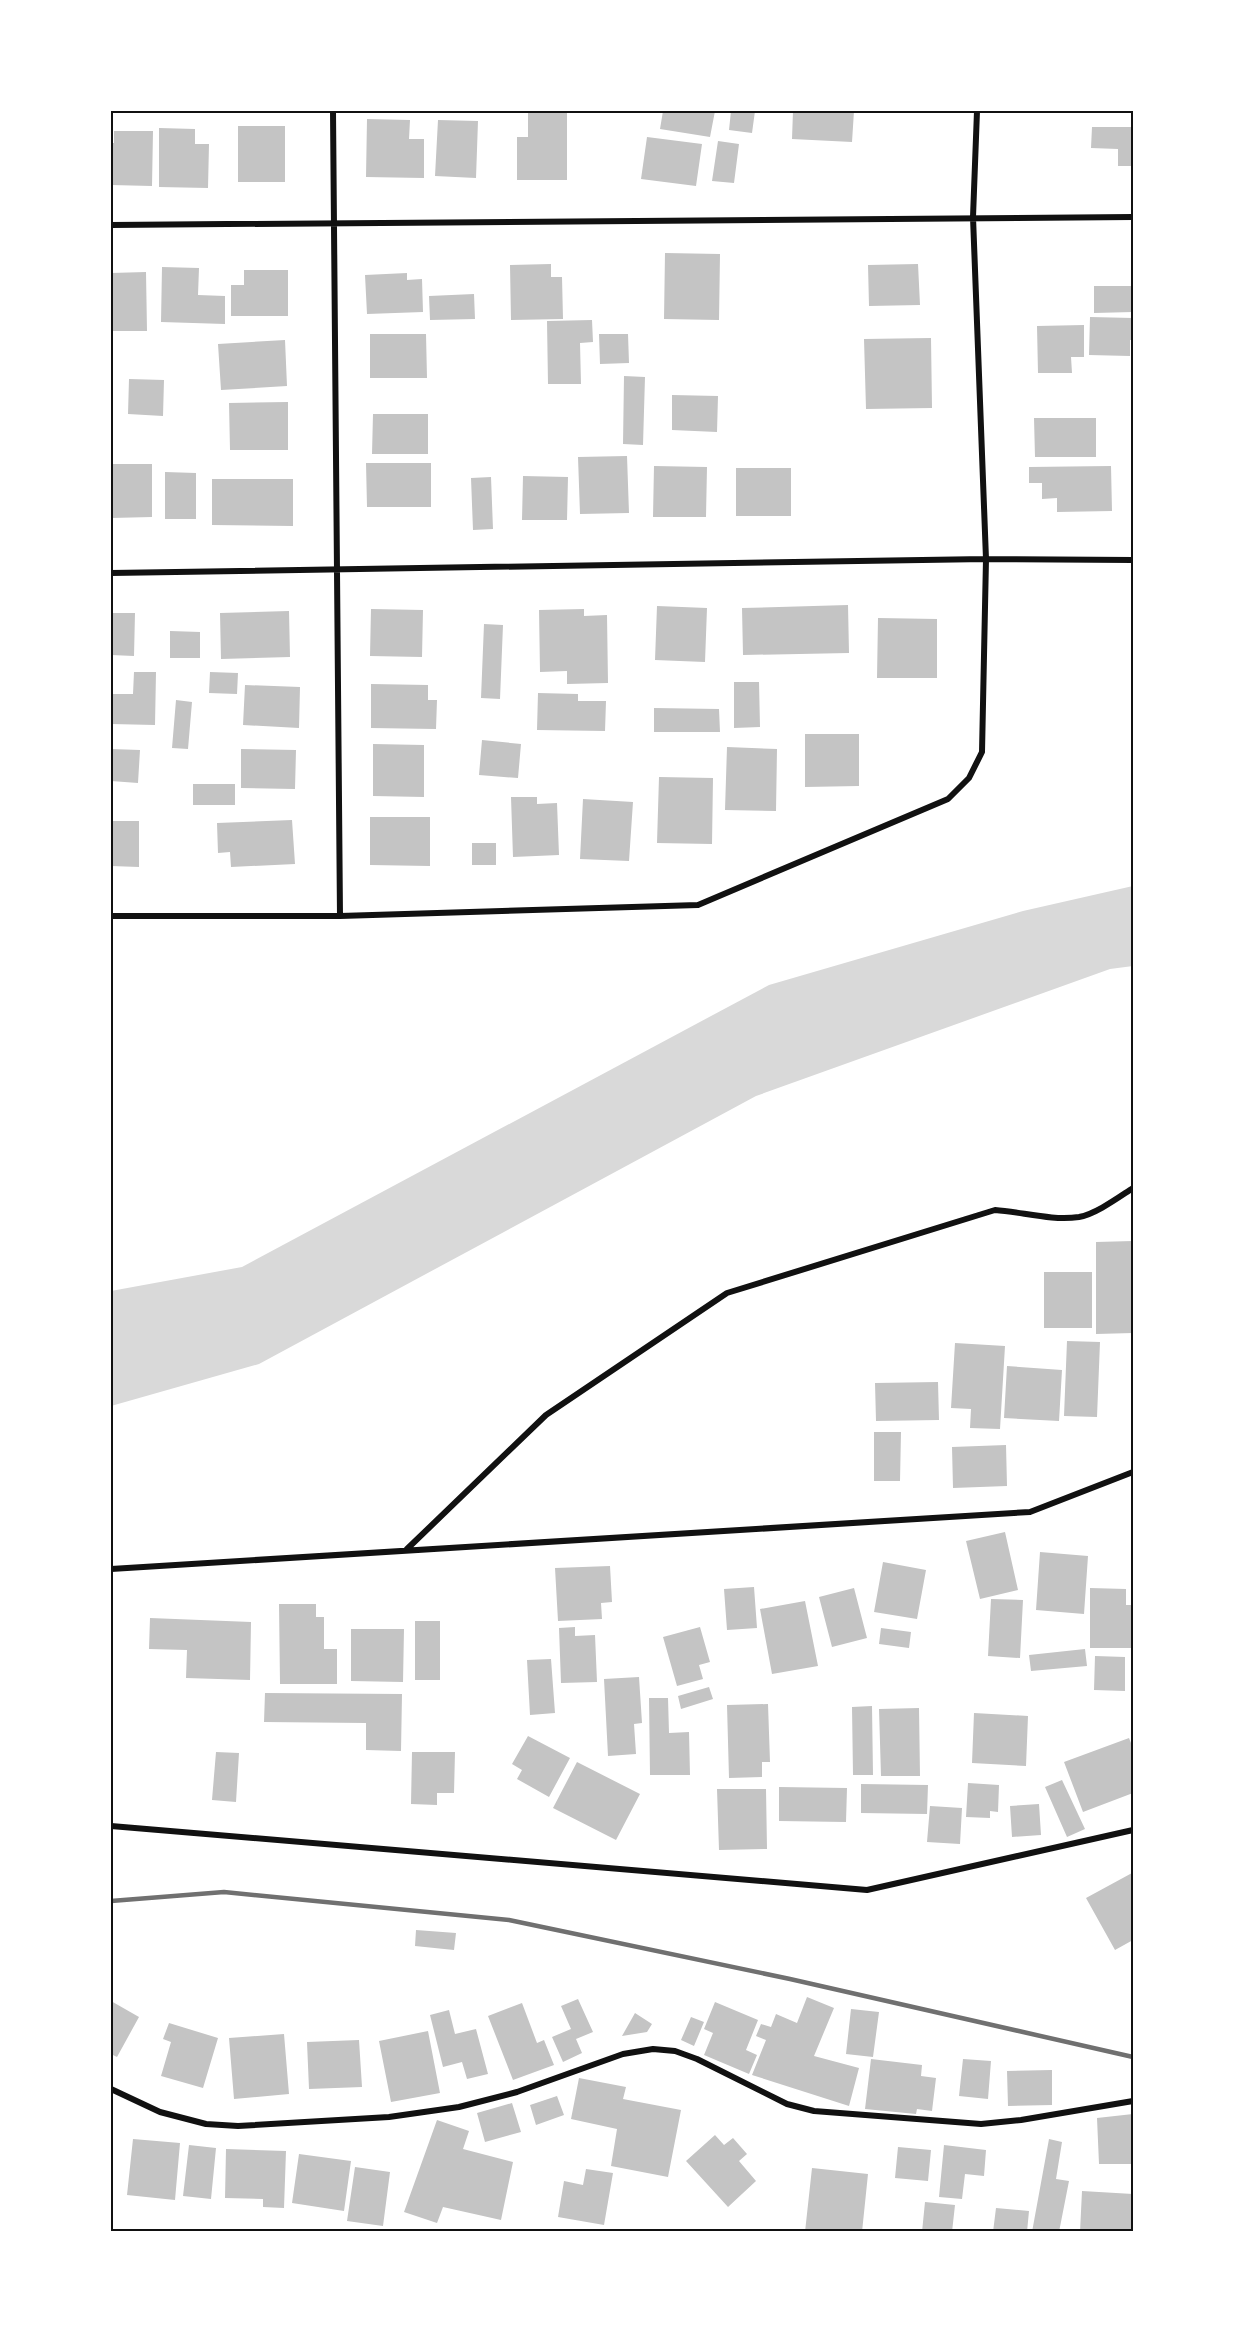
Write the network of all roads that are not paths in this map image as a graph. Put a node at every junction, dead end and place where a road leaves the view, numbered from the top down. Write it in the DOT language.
graph roads {
  1 [pos="333,111"];
  2 [pos="977,111"];
  3 [pos="973,217"];
  4 [pos="1133,217"];
  5 [pos="333,222"];
  6 [pos="111,225"];
  7 [pos="986,559"];
  8 [pos="1133,560"];
  9 [pos="335,570"];
  10 [pos="111,573"];
  11 [pos="111,916"];
  12 [pos="340,916"];
  13 [pos="1133,1188"];
  14 [pos="1133,1472"];
  15 [pos="407,1549"];
  16 [pos="111,1569"];
  17 [pos="111,1826"];
  18 [pos="1133,1830"];
  19 [pos="111,2089"];
  20 [pos="1133,2101"];
  1 -- 5 [label="street"];
  2 -- 3 [label="street"];
  3 -- 4 [label="street"];
  3 -- 5 [label="street"];
  3 -- 7 [label="street"];
  5 -- 6 [label="street"];
  5 -- 9 [label="street"];
  7 -- 8 [label="street"];
  7 -- 9 [label="street"];
  7 -- 12 [label="street"];
  9 -- 10 [label="street"];
  9 -- 12 [label="street"];
  11 -- 12 [label="street"];
  13 -- 15 [label="street"];
  14 -- 15 [label="street"];
  15 -- 16 [label="street"];
  17 -- 18 [label="street"];
  19 -- 20 [label="street"];
}
